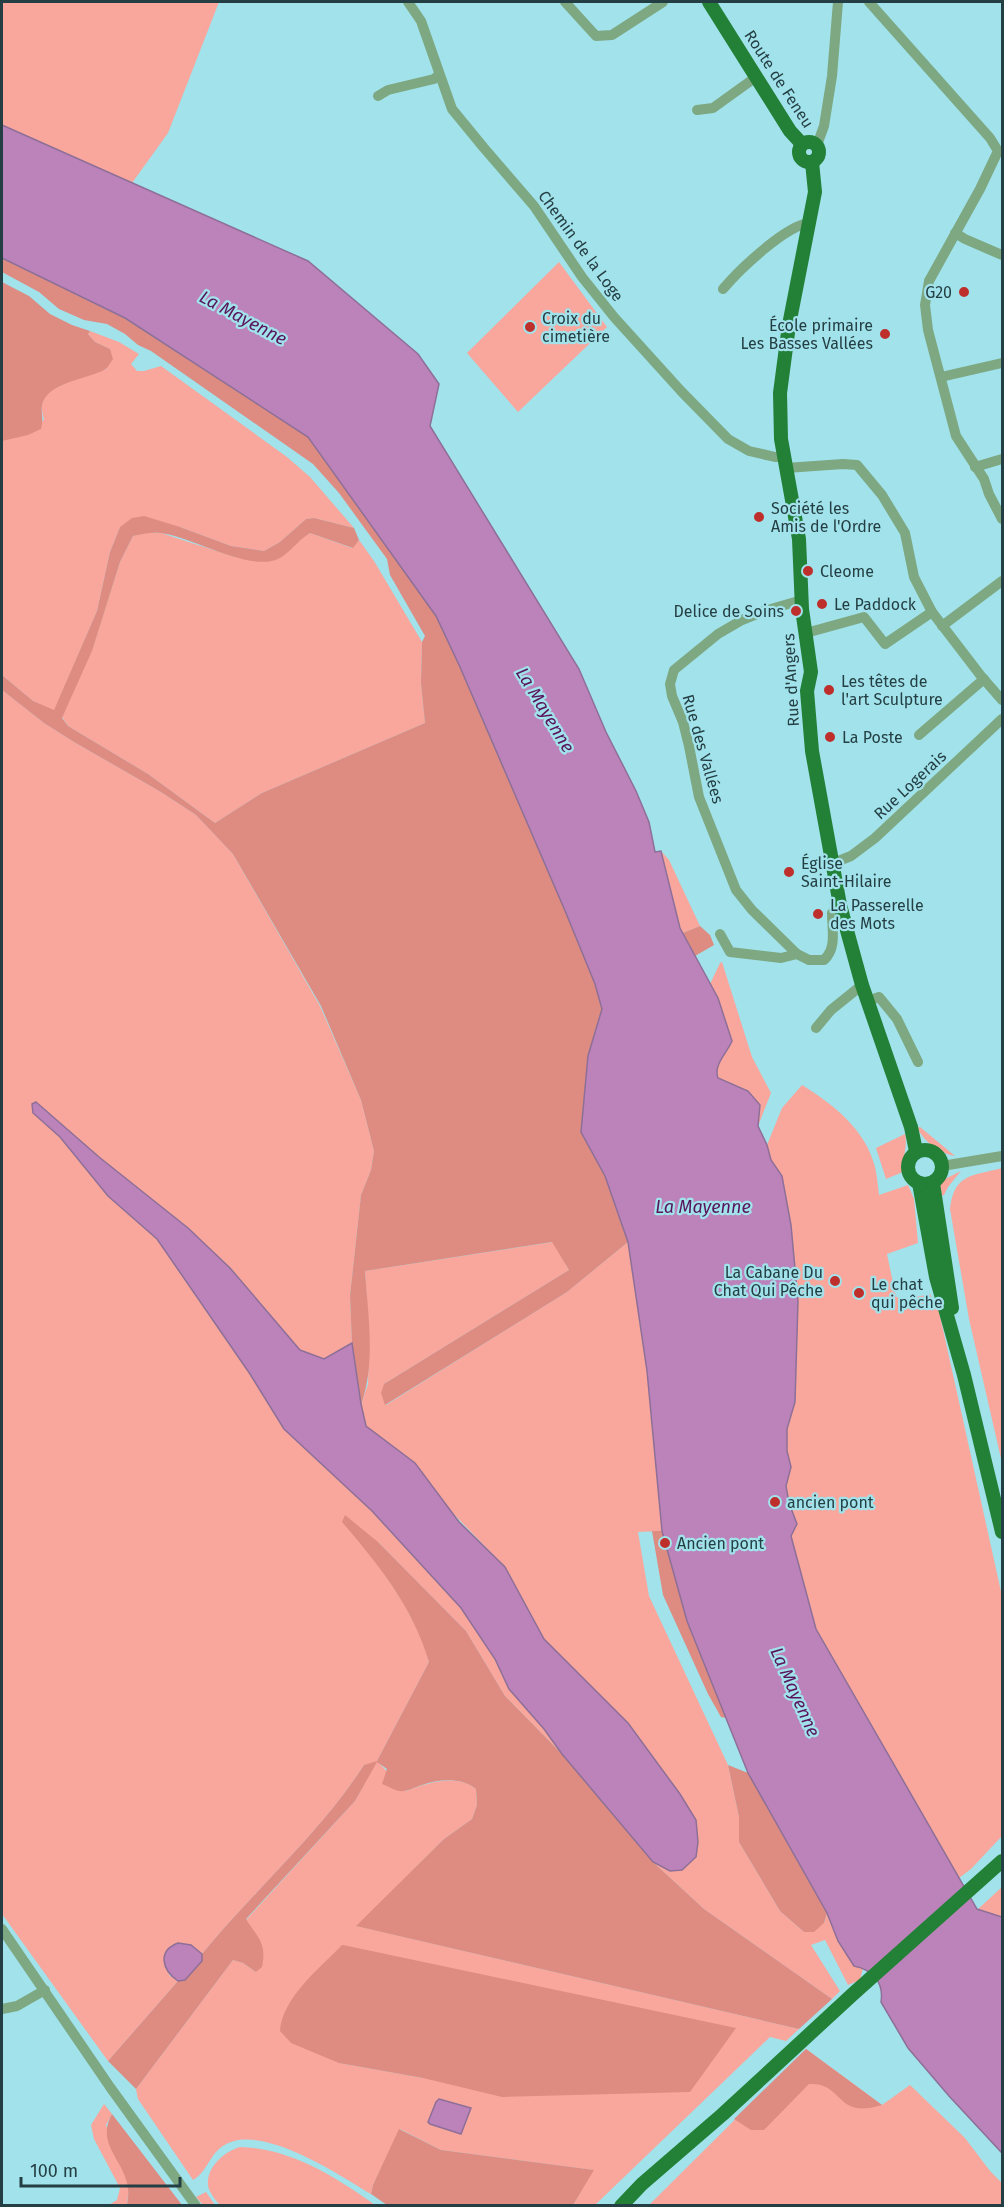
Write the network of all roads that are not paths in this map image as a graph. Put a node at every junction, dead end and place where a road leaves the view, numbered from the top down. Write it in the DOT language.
graph roads {
  1 [pos="408,2"];
  2 [pos="565,2"];
  3 [pos="663,2"];
  4 [pos="709,2"];
  5 [pos="838,2"];
  6 [pos="869,2"];
  7 [pos="439,75"];
  8 [pos="756,77"];
  9 [pos="378,96"];
  10 [pos="697,110"];
  11 [pos="802,144"];
  12 [pos="817,145"];
  13 [pos="812,162"];
  14 [pos="809,223"];
  15 [pos="955,233"];
  16 [pos="1002,255"];
  17 [pos="723,289"];
  18 [pos="1002,363"];
  19 [pos="941,377"];
  20 [pos="1002,459"];
  21 [pos="785,463"];
  22 [pos="975,466"];
  23 [pos="1002,519"];
  24 [pos="1002,581"];
  25 [pos="802,600"];
  26 [pos="932,612"];
  27 [pos="942,626"];
  28 [pos="806,633"];
  29 [pos="984,680"];
  30 [pos="1002,700"];
  31 [pos="1002,719"];
  32 [pos="919,735"];
  33 [pos="831,864"];
  34 [pos="840,905"];
  35 [pos="720,934"];
  36 [pos="797,954"];
  37 [pos="862,985"];
  38 [pos="868,1001"];
  39 [pos="816,1028"];
  40 [pos="918,1062"];
  41 [pos="916,1151"];
  42 [pos="1002,1156"];
  43 [pos="942,1166"];
  44 [pos="926,1183"];
  45 [pos="1002,1532"];
  46 [pos="1002,1861"];
  47 [pos="2,1929"];
  48 [pos="45,1990"];
  49 [pos="2,2009"];
  50 [pos="196,2205"];
  51 [pos="621,2205"];
  1 -- 7 [label="street, Chemin de la Loge"];
  2 -- 3 [label="street"];
  4 -- 8 [label="main road, Route de Feneu"];
  5 -- 12 [label="street"];
  6 -- 15 [label="street"];
  7 -- 9 [label="street"];
  7 -- 21 [label="street, Chemin de la Loge"];
  8 -- 10 [label="street"];
  8 -- 11 [label="main road, Route de Feneu"];
  11 -- 12 [label="main road"];
  11 -- 13 [label="main road"];
  12 -- 13 [label="main road"];
  13 -- 14 [label="main road, Rue d'Angers"];
  14 -- 17 [label="street"];
  14 -- 21 [label="main road, Rue d'Angers"];
  15 -- 16 [label="street"];
  15 -- 19 [label="street"];
  18 -- 19 [label="street"];
  19 -- 22 [label="street"];
  20 -- 22 [label="street"];
  21 -- 25 [label="main road, Rue d'Angers"];
  21 -- 26 [label="street, Chemin de la Loge"];
  22 -- 23 [label="street"];
  24 -- 27 [label="street"];
  25 -- 28 [label="main road, Rue d'Angers"];
  25 -- 36 [label="street, Rue des Vallées"];
  26 -- 27 [label="street"];
  26 -- 28 [label="street"];
  27 -- 29 [label="street"];
  28 -- 33 [label="main road, Rue d'Angers"];
  29 -- 30 [label="street"];
  29 -- 32 [label="street"];
  31 -- 33 [label="street, Rue Logerais"];
  33 -- 34 [label="main road, Rue d'Angers"];
  34 -- 36 [label="street"];
  34 -- 37 [label="main road, Rue d'Angers"];
  35 -- 36 [label="street"];
  37 -- 38 [label="main road, Rue d'Angers"];
  37 -- 39 [label="street"];
  38 -- 40 [label="street"];
  38 -- 41 [label="main road, Rue d'Angers"];
  41 -- 43 [label="main road"];
  41 -- 44 [label="main road"];
  42 -- 43 [label="street"];
  43 -- 44 [label="main road"];
  44 -- 45 [label="main road"];
  46 -- 51 [label="main road"];
  47 -- 48 [label="street"];
  48 -- 49 [label="street"];
  48 -- 50 [label="street"];
}
